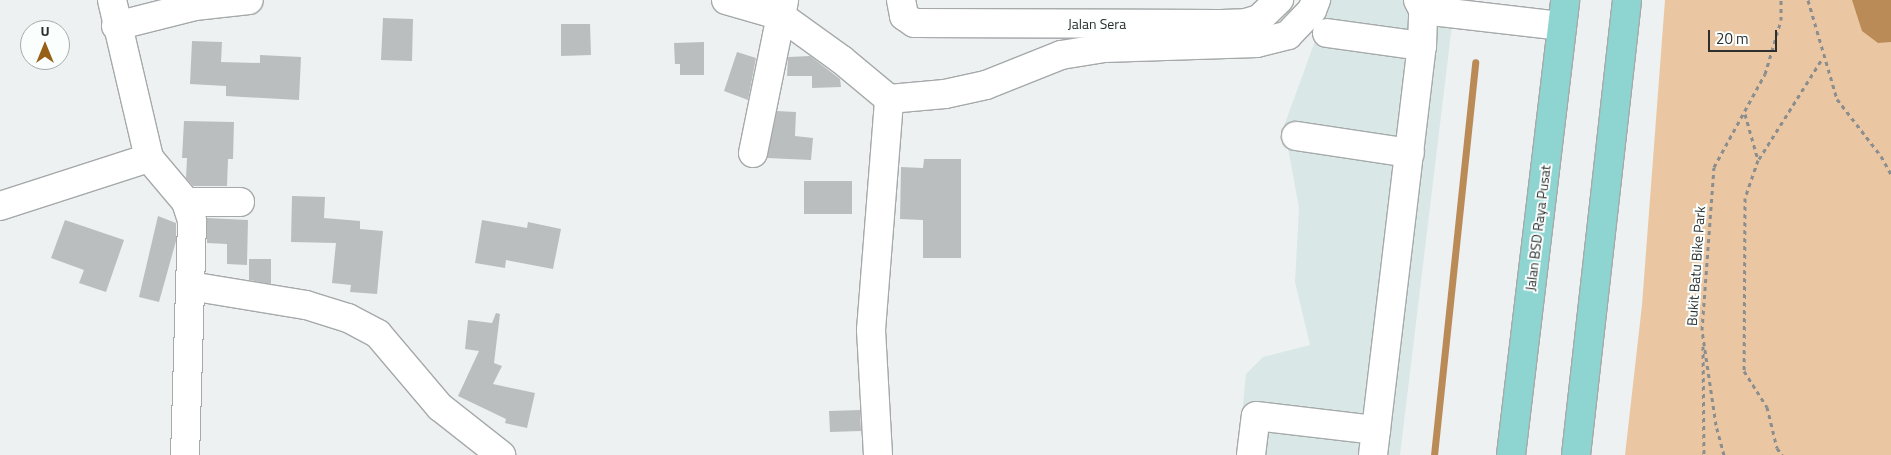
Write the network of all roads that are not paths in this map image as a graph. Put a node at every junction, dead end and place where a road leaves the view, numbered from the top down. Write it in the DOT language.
graph roads {
  1 [pos="112,0"];
  2 [pos="250,0"];
  3 [pos="726,0"];
  4 [pos="901,0"];
  5 [pos="1316,0"];
  6 [pos="1627,0"];
  7 [pos="1420,5"];
  8 [pos="1272,7"];
  9 [pos="782,8"];
  10 [pos="1564,13"];
  11 [pos="116,26"];
  12 [pos="1327,33"];
  13 [pos="1422,46"];
  14 [pos="889,99"];
  15 [pos="1296,136"];
  16 [pos="753,153"];
  17 [pos="1410,153"];
  18 [pos="149,158"];
  19 [pos="186,202"];
  20 [pos="240,202"];
  21 [pos="0,206"];
  22 [pos="190,286"];
  23 [pos="1374,443"];
  24 [pos="185,455"];
  25 [pos="501,455"];
  26 [pos="878,455"];
  27 [pos="1251,455"];
  28 [pos="1511,455"];
  29 [pos="1576,455"];
  1 -- 11 [label="street"];
  2 -- 11 [label="street"];
  3 -- 9 [label="street"];
  4 -- 8 [label="street, Jalan Sera"];
  5 -- 14 [label="street"];
  6 -- 29 [label="main road"];
  7 -- 10 [label="street"];
  7 -- 13 [label="street"];
  9 -- 14 [label="street"];
  9 -- 16 [label="street"];
  10 -- 28 [label="main road, Jalan BSD Raya Pusat"];
  11 -- 18 [label="street"];
  12 -- 13 [label="street"];
  13 -- 17 [label="street"];
  14 -- 26 [label="street"];
  15 -- 17 [label="street"];
  17 -- 23 [label="street"];
  18 -- 19 [label="street"];
  18 -- 21 [label="street"];
  19 -- 20 [label="street"];
  19 -- 22 [label="street"];
  22 -- 24 [label="street"];
  22 -- 25 [label="street"];
  23 -- 27 [label="street"];
}
